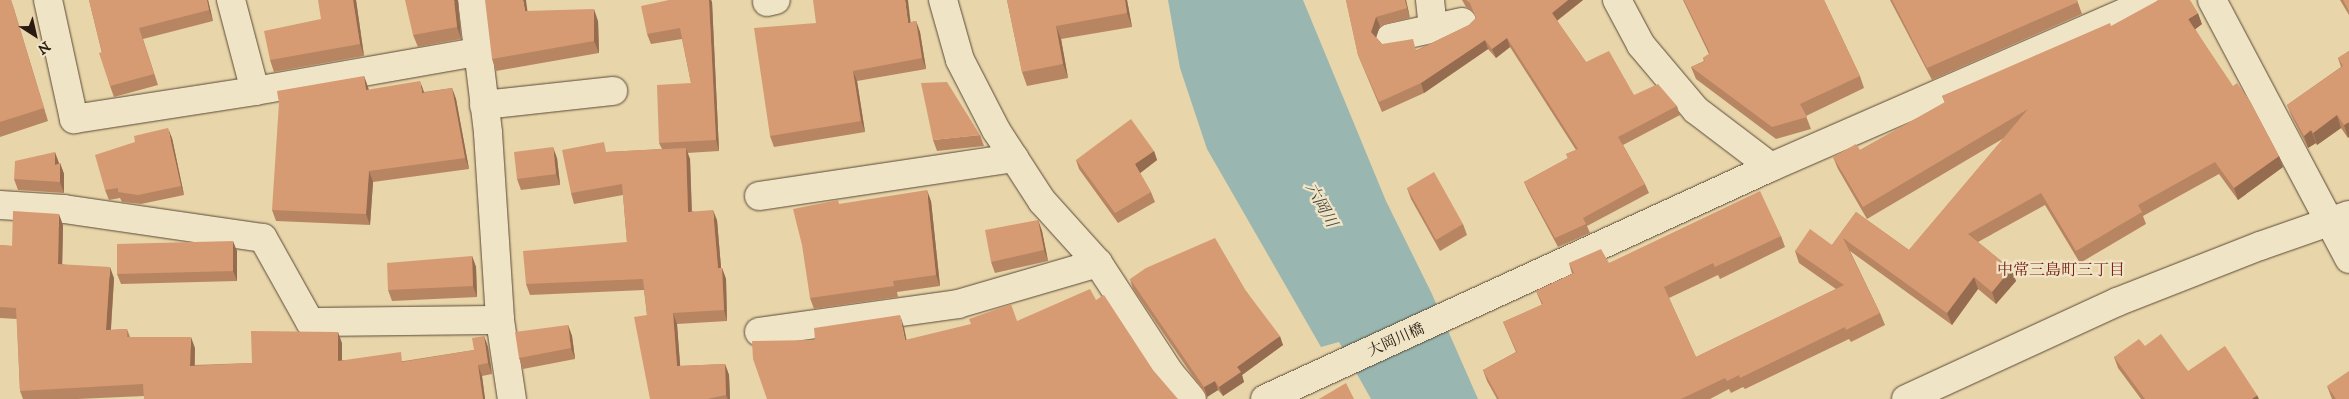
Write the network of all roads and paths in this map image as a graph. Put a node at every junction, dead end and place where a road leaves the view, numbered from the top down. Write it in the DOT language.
graph roads {
  1 [pos="48,0"];
  2 [pos="231,0"];
  3 [pos="472,0"];
  4 [pos="943,0"];
  5 [pos="1430,0"];
  6 [pos="1617,0"];
  7 [pos="2153,0"];
  8 [pos="2212,0"];
  9 [pos="1462,22"];
  10 [pos="1434,28"];
  11 [pos="1390,38"];
  12 [pos="477,52"];
  13 [pos="255,91"];
  14 [pos="613,91"];
  15 [pos="484,105"];
  16 [pos="1014,158"];
  17 [pos="1772,168"];
  18 [pos="759,196"];
  19 [pos="0,205"];
  20 [pos="2339,219"];
  21 [pos="2349,259"];
  22 [pos="1098,263"];
  23 [pos="500,320"];
  24 [pos="759,332"];
  25 [pos="512,399"];
  26 [pos="1192,399"];
  27 [pos="1264,399"];
  28 [pos="1906,399"];
  1 -- 13 [label="street"];
  2 -- 13 [label="street"];
  3 -- 12 [label="street"];
  4 -- 16 [label="street"];
  5 -- 10 [label="street"];
  6 -- 17 [label="street"];
  7 -- 17 [label="street, 大岡川橋"];
  8 -- 20 [label="street"];
  9 -- 10 [label="street"];
  10 -- 11 [label="street"];
  12 -- 13 [label="street"];
  12 -- 15 [label="street"];
  14 -- 15 [label="street"];
  15 -- 23 [label="street"];
  16 -- 18 [label="street"];
  16 -- 22 [label="street"];
  17 -- 27 [label="street, 大岡川橋"];
  19 -- 23 [label="street"];
  20 -- 21 [label="street"];
  20 -- 28 [label="street"];
  22 -- 24 [label="street"];
  22 -- 26 [label="street"];
  23 -- 25 [label="street"];
}
